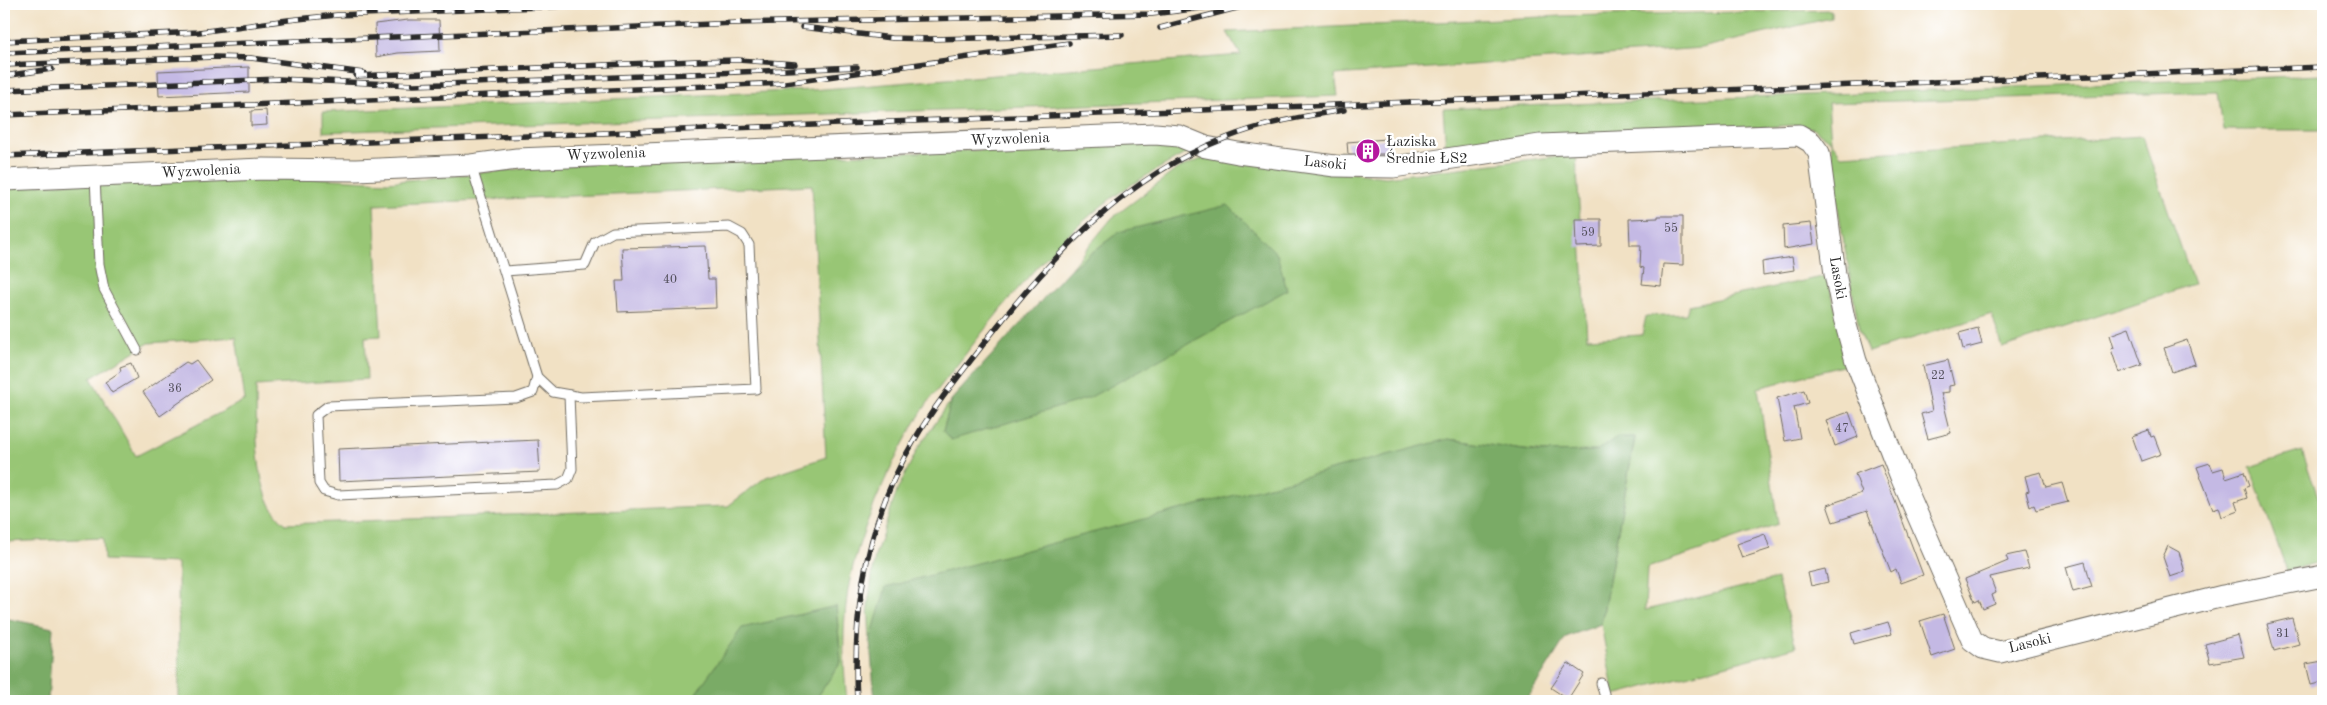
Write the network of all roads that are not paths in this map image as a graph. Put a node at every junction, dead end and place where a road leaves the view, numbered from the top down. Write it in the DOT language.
graph roads {
  1 [pos="1206,147"];
  2 [pos="471,165"];
  3 [pos="95,177"];
  4 [pos="4,180"];
  5 [pos="506,271"];
  6 [pos="137,350"];
  7 [pos="537,377"];
  8 [pos="569,395"];
  9 [pos="2323,576"];
  10 [pos="1600,683"];
  11 [pos="1606,701"];
  1 -- 2 [label="street, Wyzwolenia"];
  1 -- 9 [label="street, Lasoki"];
  2 -- 3 [label="street, Wyzwolenia"];
  2 -- 5 [label="lane"];
  3 -- 4 [label="street, Wyzwolenia"];
  3 -- 6 [label="lane"];
  5 -- 7 [label="lane"];
  5 -- 8 [label="lane"];
  7 -- 8 [label="lane"];
  7 -- 8 [label="lane"];
  10 -- 11 [label="lane"];
}
